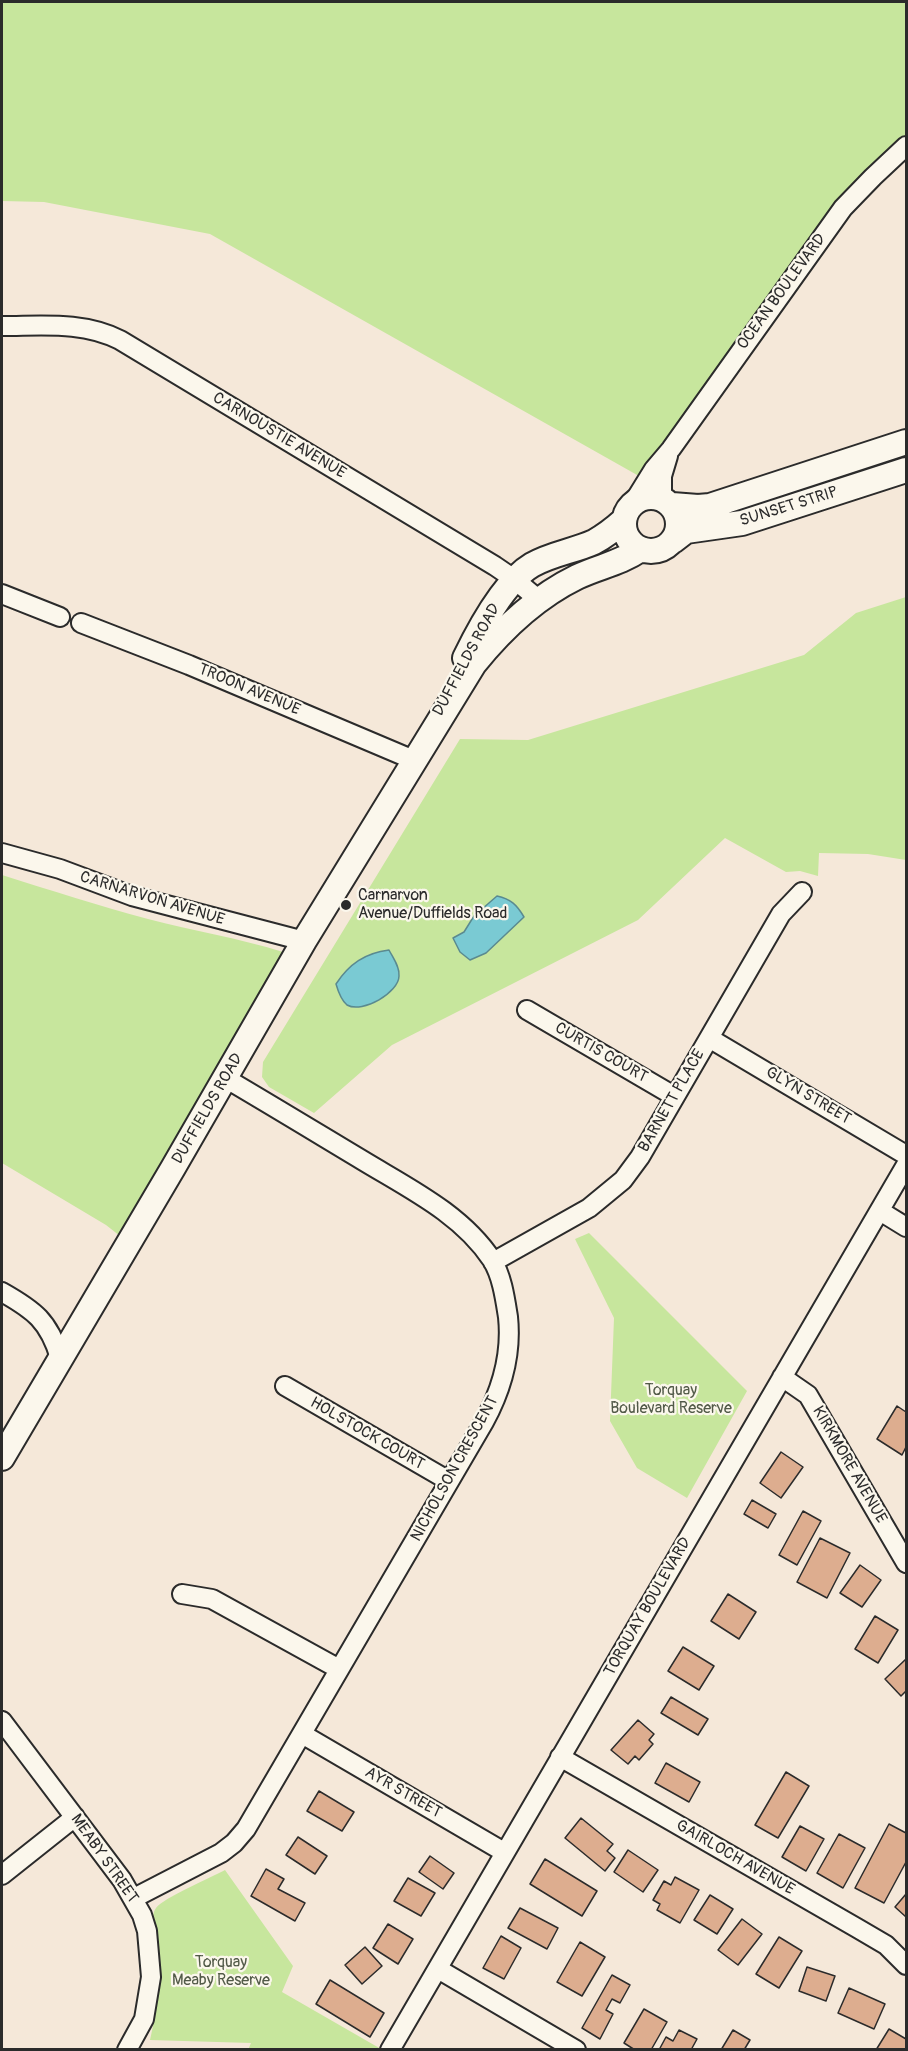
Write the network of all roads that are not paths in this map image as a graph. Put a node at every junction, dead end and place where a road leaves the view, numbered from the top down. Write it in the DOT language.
graph roads {
  1 [pos="906,146"];
  2 [pos="2,326"];
  3 [pos="906,442"];
  4 [pos="671,449"];
  5 [pos="906,470"];
  6 [pos="667,502"];
  7 [pos="628,511"];
  8 [pos="673,541"];
  9 [pos="641,549"];
  10 [pos="514,579"];
  11 [pos="2,594"];
  12 [pos="539,600"];
  13 [pos="60,616"];
  14 [pos="81,622"];
  15 [pos="416,760"];
  16 [pos="2,853"];
  17 [pos="801,892"];
  18 [pos="304,942"];
  19 [pos="527,1010"];
  20 [pos="709,1038"];
  21 [pos="225,1078"];
  22 [pos="674,1096"];
  23 [pos="906,1155"];
  24 [pos="906,1165"];
  25 [pos="880,1211"];
  26 [pos="906,1227"];
  27 [pos="493,1262"];
  28 [pos="2,1292"];
  29 [pos="60,1358"];
  30 [pos="782,1377"];
  31 [pos="285,1386"];
  32 [pos="2,1458"];
  33 [pos="449,1481"];
  34 [pos="906,1563"];
  35 [pos="182,1594"];
  36 [pos="339,1669"];
  37 [pos="2,1721"];
  38 [pos="302,1734"];
  39 [pos="560,1757"];
  40 [pos="75,1817"];
  41 [pos="504,1852"];
  42 [pos="2,1875"];
  43 [pos="134,1898"];
  44 [pos="906,1965"];
  45 [pos="438,1969"];
  46 [pos="127,2049"];
  47 [pos="390,2049"];
  48 [pos="576,2049"];
  1 -- 4 [label="street, OCEAN BOULEVARD"];
  2 -- 10 [label="street, CARNOUSTIE AVENUE"];
  3 -- 6 [label="street, SUNSET STRIP"];
  4 -- 6 [label="street, OCEAN BOULEVARD"];
  4 -- 7 [label="street, OCEAN BOULEVARD"];
  5 -- 8 [label="street, SUNSET STRIP"];
  6 -- 7 [label="street, SUNSET STRIP"];
  6 -- 8 [label="street"];
  7 -- 9 [label="street"];
  7 -- 10 [label="street, DUFFIELDS ROAD"];
  8 -- 9 [label="street, SUNSET STRIP"];
  9 -- 12 [label="street, DUFFIELDS ROAD"];
  10 -- 12 [label="street, CARNOUSTIE AVENUE"];
  10 -- 15 [label="street, DUFFIELDS ROAD"];
  11 -- 13 [label="street"];
  12 -- 15 [label="street, DUFFIELDS ROAD"];
  14 -- 15 [label="street, TROON AVENUE"];
  15 -- 18 [label="street, DUFFIELDS ROAD"];
  16 -- 18 [label="street, CARNARVON AVENUE"];
  17 -- 20 [label="street, BARNETT PLACE"];
  18 -- 21 [label="street, DUFFIELDS ROAD"];
  19 -- 22 [label="street, CURTIS COURT"];
  20 -- 22 [label="street, BARNETT PLACE"];
  20 -- 23 [label="street, GLYN STREET"];
  21 -- 27 [label="street, NICHOLSON CRESCENT"];
  21 -- 29 [label="street, DUFFIELDS ROAD"];
  22 -- 27 [label="street, BARNETT PLACE"];
  24 -- 25 [label="street, TORQUAY BOULEVARD"];
  25 -- 26 [label="street"];
  25 -- 30 [label="street, TORQUAY BOULEVARD"];
  27 -- 33 [label="street, NICHOLSON CRESCENT"];
  28 -- 29 [label="street"];
  29 -- 32 [label="street, DUFFIELDS ROAD"];
  30 -- 34 [label="street, KIRKMORE AVENUE"];
  30 -- 39 [label="street, TORQUAY BOULEVARD"];
  31 -- 33 [label="street, HOLSTOCK COURT"];
  33 -- 36 [label="street, NICHOLSON CRESCENT"];
  35 -- 36 [label="street"];
  36 -- 38 [label="street, NICHOLSON CRESCENT"];
  37 -- 40 [label="street, MEABY STREET"];
  38 -- 41 [label="street, AYR STREET"];
  38 -- 43 [label="street, NICHOLSON CRESCENT"];
  39 -- 41 [label="street, TORQUAY BOULEVARD"];
  39 -- 44 [label="street, GAIRLOCH AVENUE"];
  40 -- 42 [label="street"];
  40 -- 43 [label="street, MEABY STREET"];
  41 -- 45 [label="street, TORQUAY BOULEVARD"];
  43 -- 46 [label="street, MEABY STREET"];
  45 -- 47 [label="street, TORQUAY BOULEVARD"];
  45 -- 48 [label="street"];
}
